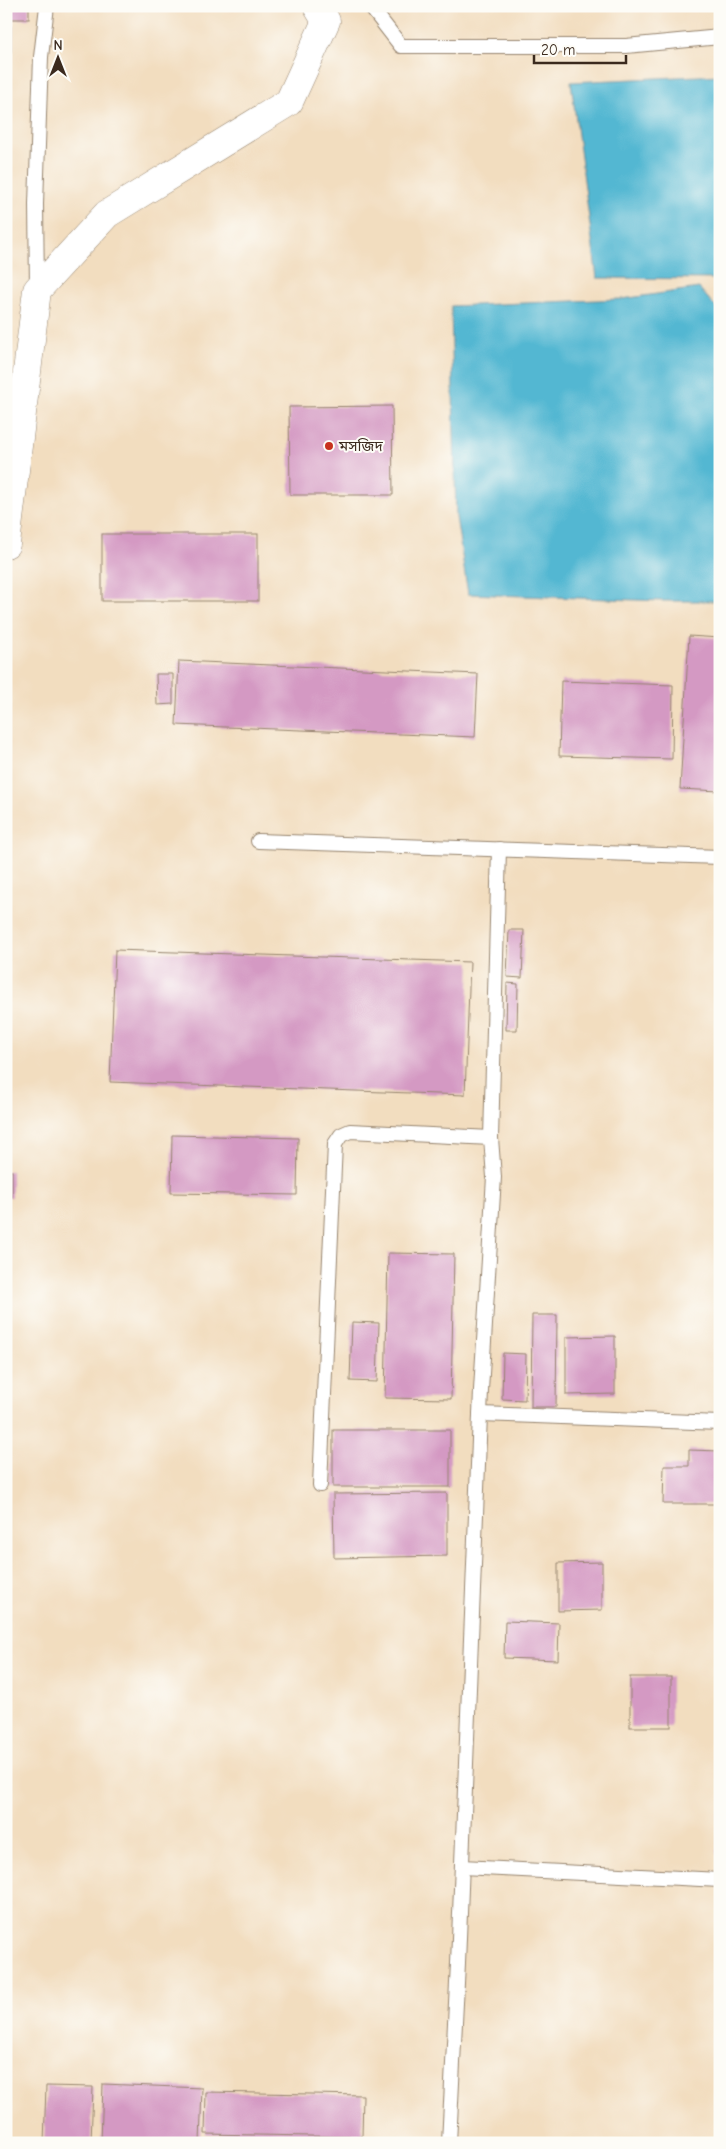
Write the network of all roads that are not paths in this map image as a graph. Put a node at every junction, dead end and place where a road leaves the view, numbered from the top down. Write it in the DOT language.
graph roads {
  1 [pos="46,6"];
  2 [pos="317,6"];
  3 [pos="370,6"];
  4 [pos="720,36"];
  5 [pos="37,290"];
  6 [pos="6,544"];
  7 [pos="258,841"];
  8 [pos="499,849"];
  9 [pos="720,857"];
  10 [pos="491,1138"];
  11 [pos="480,1414"];
  12 [pos="720,1423"];
  13 [pos="320,1485"];
  14 [pos="462,1867"];
  15 [pos="720,1880"];
  16 [pos="449,2143"];
  1 -- 5 [label="lane"];
  2 -- 5 [label="street"];
  3 -- 4 [label="lane"];
  5 -- 6 [label="street"];
  7 -- 8 [label="lane"];
  8 -- 9 [label="lane"];
  8 -- 10 [label="lane"];
  10 -- 11 [label="lane"];
  10 -- 13 [label="lane"];
  11 -- 12 [label="lane"];
  11 -- 14 [label="lane"];
  14 -- 15 [label="lane"];
  14 -- 16 [label="lane"];
}
